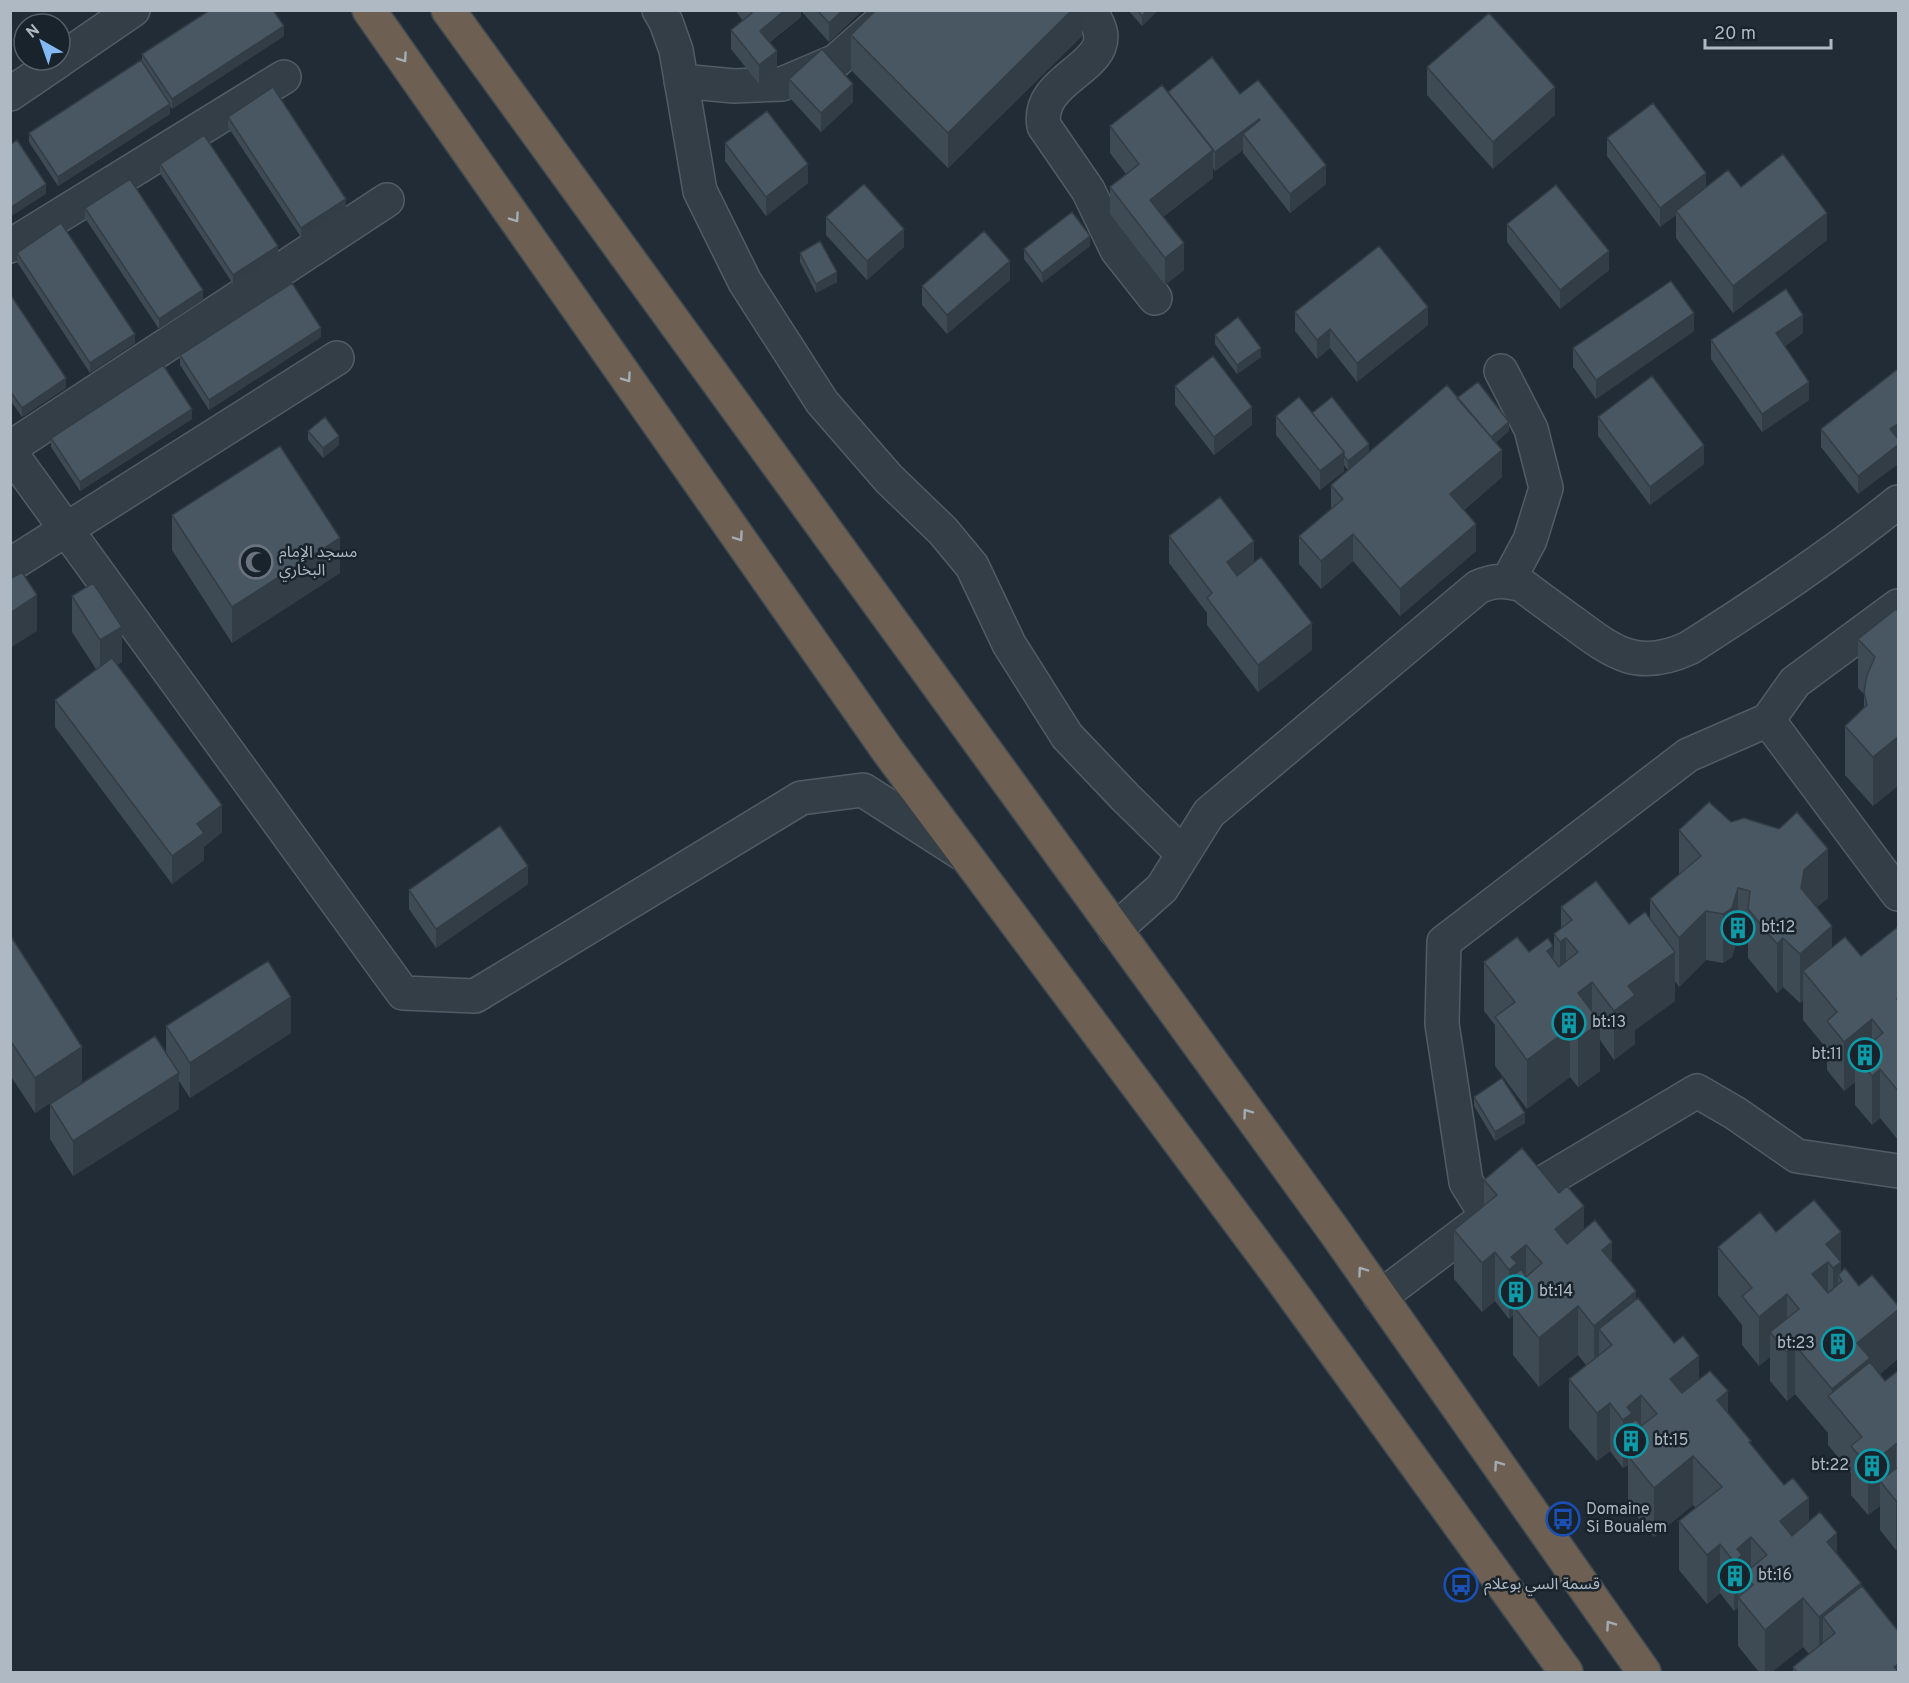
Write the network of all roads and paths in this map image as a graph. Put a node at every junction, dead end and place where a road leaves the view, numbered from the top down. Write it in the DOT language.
graph roads {
  1 [pos="133,10"];
  2 [pos="369,10"];
  3 [pos="448,10"];
  4 [pos="659,10"];
  5 [pos="894,10"];
  6 [pos="1088,10"];
  7 [pos="72,52"];
  8 [pos="42,72"];
  9 [pos="284,77"];
  10 [pos="681,81"];
  11 [pos="10,94"];
  12 [pos="387,200"];
  13 [pos="10,246"];
  14 [pos="1155,298"];
  15 [pos="337,358"];
  16 [pos="1501,371"];
  17 [pos="10,450"];
  18 [pos="1899,502"];
  19 [pos="66,530"];
  20 [pos="10,565"];
  21 [pos="1508,581"];
  22 [pos="1899,606"];
  23 [pos="1768,720"];
  24 [pos="1183,854"];
  25 [pos="965,855"];
  26 [pos="1899,894"];
  27 [pos="1115,930"];
  28 [pos="1899,1171"];
  29 [pos="1486,1216"];
  30 [pos="1380,1297"];
  31 [pos="1566,1672"];
  32 [pos="1644,1672"];
  1 -- 7 [label="street"];
  2 -- 25 [label="highway, one-way"];
  3 -- 27 [label="highway"];
  4 -- 10 [label="street"];
  5 -- 10 [label="street"];
  6 -- 14 [label="street"];
  8 -- 11 [label="street"];
  9 -- 13 [label="street"];
  10 -- 24 [label="street"];
  12 -- 17 [label="street"];
  15 -- 19 [label="street"];
  16 -- 21 [label="street"];
  17 -- 19 [label="street"];
  18 -- 21 [label="street"];
  19 -- 20 [label="street"];
  19 -- 25 [label="street"];
  21 -- 24 [label="street"];
  22 -- 23 [label="street"];
  23 -- 26 [label="street"];
  23 -- 29 [label="street"];
  24 -- 27 [label="street"];
  25 -- 31 [label="highway"];
  30 -- 27 [label="highway, one-way"];
  28 -- 29 [label="street"];
  29 -- 30 [label="street"];
  32 -- 30 [label="highway, one-way"];
}
